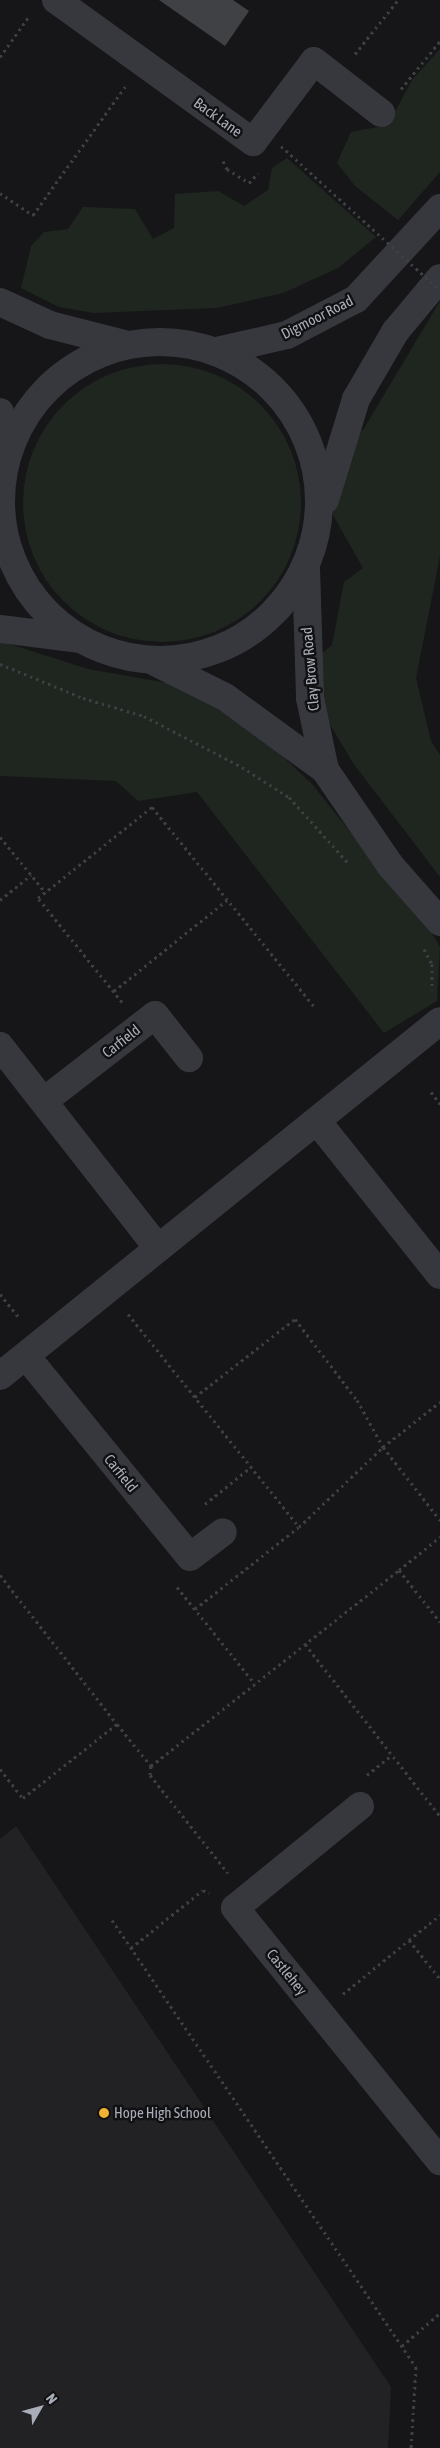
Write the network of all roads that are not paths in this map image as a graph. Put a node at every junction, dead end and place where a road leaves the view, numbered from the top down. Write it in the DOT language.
graph roads {
  1 [pos="53,3"];
  2 [pos="381,114"];
  3 [pos="440,208"];
  4 [pos="440,278"];
  5 [pos="0,302"];
  6 [pos="124,344"];
  7 [pos="217,351"];
  8 [pos="0,412"];
  9 [pos="6,455"];
  10 [pos="0,485"];
  11 [pos="320,517"];
  12 [pos="306,568"];
  13 [pos="0,629"];
  14 [pos="80,640"];
  15 [pos="154,661"];
  16 [pos="325,770"];
  17 [pos="440,922"];
  18 [pos="440,1021"];
  19 [pos="0,1046"];
  20 [pos="189,1058"];
  21 [pos="44,1101"];
  22 [pos="317,1121"];
  23 [pos="158,1248"];
  24 [pos="440,1275"];
  25 [pos="26,1356"];
  26 [pos="0,1376"];
  27 [pos="223,1532"];
  28 [pos="360,1806"];
  29 [pos="440,2161"];
  1 -- 2 [label="street, Back Lane"];
  3 -- 7 [label="street, Digmoor Road"];
  4 -- 11 [label="street"];
  5 -- 6 [label="street"];
  6 -- 7 [label="street"];
  6 -- 9 [label="street"];
  7 -- 11 [label="street"];
  8 -- 9 [label="street"];
  9 -- 10 [label="street"];
  10 -- 14 [label="street"];
  11 -- 12 [label="street"];
  12 -- 15 [label="street"];
  12 -- 16 [label="street, Clay Brow Road"];
  13 -- 14 [label="street"];
  14 -- 15 [label="street"];
  15 -- 16 [label="street, Clay Brow Road"];
  16 -- 17 [label="street, Clay Brow Road"];
  18 -- 22 [label="street"];
  19 -- 21 [label="street"];
  20 -- 21 [label="street, Carfield"];
  21 -- 23 [label="street"];
  22 -- 23 [label="street"];
  22 -- 24 [label="street"];
  23 -- 25 [label="street"];
  25 -- 26 [label="street"];
  25 -- 27 [label="street, Carfield"];
  28 -- 29 [label="street, Castlehey"];
}
